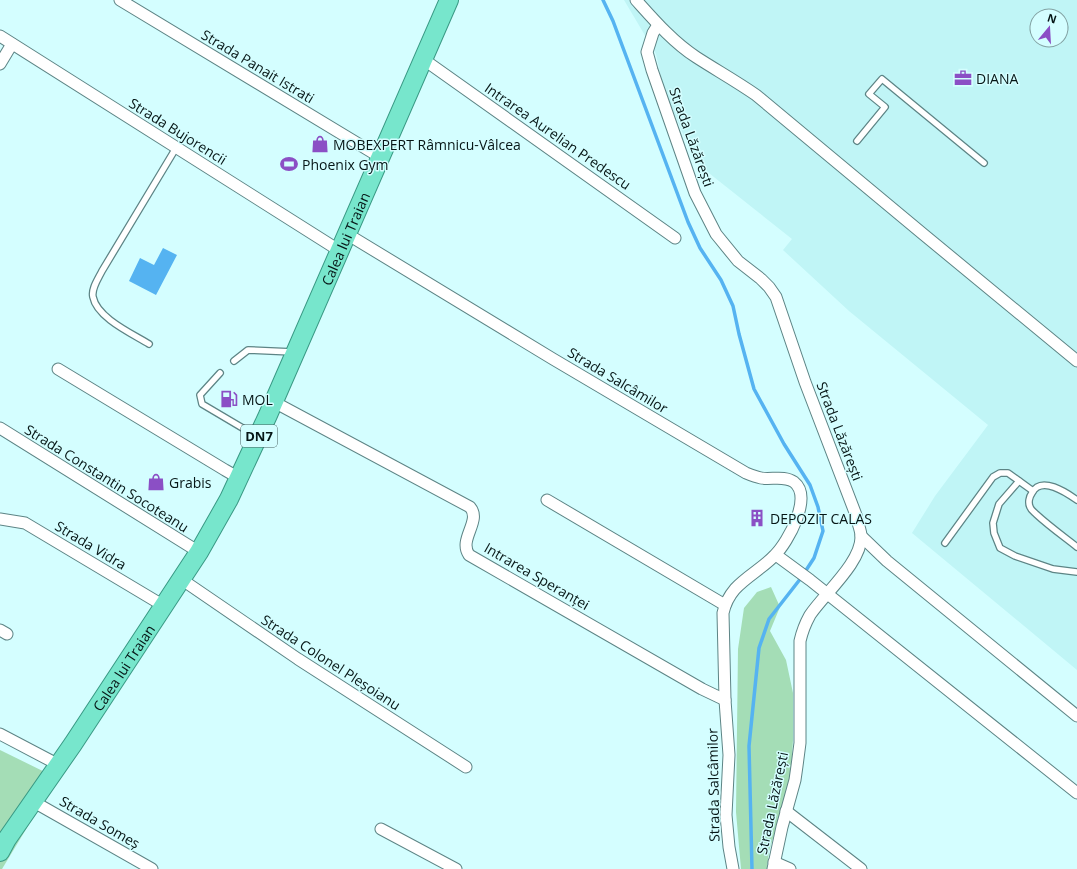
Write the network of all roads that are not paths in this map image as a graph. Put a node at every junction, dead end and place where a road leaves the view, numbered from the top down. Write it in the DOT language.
graph roads {
  1 [pos="120,0"];
  2 [pos="449,0"];
  3 [pos="636,0"];
  4 [pos="658,25"];
  5 [pos="0,36"];
  6 [pos="12,44"];
  7 [pos="423,59"];
  8 [pos="0,64"];
  9 [pos="857,141"];
  10 [pos="176,148"];
  11 [pos="380,157"];
  12 [pos="984,163"];
  13 [pos="347,234"];
  14 [pos="675,238"];
  15 [pos="340,251"];
  16 [pos="149,344"];
  17 [pos="296,352"];
  18 [pos="234,361"];
  19 [pos="1077,361"];
  20 [pos="58,369"];
  21 [pos="220,373"];
  22 [pos="274,402"];
  23 [pos="0,428"];
  24 [pos="258,437"];
  25 [pos="239,478"];
  26 [pos="1019,481"];
  27 [pos="1032,491"];
  28 [pos="547,500"];
  29 [pos="1077,500"];
  30 [pos="0,519"];
  31 [pos="861,536"];
  32 [pos="945,543"];
  33 [pos="1077,547"];
  34 [pos="199,552"];
  35 [pos="776,555"];
  36 [pos="1077,572"];
  37 [pos="181,579"];
  38 [pos="827,594"];
  39 [pos="725,605"];
  40 [pos="164,606"];
  41 [pos="725,700"];
  42 [pos="1077,716"];
  43 [pos="0,734"];
  44 [pos="59,765"];
  45 [pos="466,768"];
  46 [pos="1077,793"];
  47 [pos="34,802"];
  48 [pos="786,811"];
  49 [pos="382,829"];
  50 [pos="2,846"];
  51 [pos="774,866"];
  52 [pos="152,869"];
  53 [pos="456,869"];
  54 [pos="733,869"];
  55 [pos="790,869"];
  56 [pos="861,869"];
  1 -- 11 [label="street, Strada Panait Istrati"];
  2 -- 7 [label="highway, Calea lui Traian / DN7"];
  3 -- 4 [label="street"];
  4 -- 19 [label="street"];
  4 -- 31 [label="street, Strada Lăzărești"];
  5 -- 6 [label="street, Strada Bujorencii"];
  6 -- 8 [label="street"];
  6 -- 10 [label="street, Strada Bujorencii"];
  7 -- 11 [label="highway, Calea lui Traian / DN7"];
  7 -- 14 [label="street, Intrarea Aurelian Predescu"];
  9 -- 12 [label="lane"];
  10 -- 15 [label="street, Strada Bujorencii"];
  10 -- 16 [label="lane"];
  11 -- 13 [label="highway, Calea lui Traian / DN7"];
  13 -- 15 [label="highway, Calea lui Traian / DN7"];
  13 -- 35 [label="street, Strada Salcâmilor"];
  15 -- 17 [label="highway, Calea lui Traian / DN7"];
  17 -- 18 [label="lane"];
  17 -- 22 [label="highway, Calea lui Traian / DN7"];
  20 -- 25 [label="street"];
  21 -- 24 [label="lane"];
  22 -- 24 [label="highway, Calea lui Traian / DN7"];
  22 -- 41 [label="street, Intrarea Speranței"];
  23 -- 34 [label="street, Strada Constantin Socoteanu"];
  24 -- 25 [label="highway, Calea lui Traian / DN7"];
  25 -- 34 [label="highway, Calea lui Traian / DN7"];
  26 -- 27 [label="lane"];
  26 -- 32 [label="lane"];
  26 -- 36 [label="lane"];
  27 -- 29 [label="lane"];
  27 -- 33 [label="lane"];
  28 -- 39 [label="street"];
  30 -- 40 [label="street, Strada Vidra"];
  31 -- 38 [label="street, Strada Lăzărești"];
  31 -- 42 [label="street"];
  34 -- 37 [label="highway, Calea lui Traian / DN7"];
  35 -- 38 [label="street"];
  35 -- 39 [label="street"];
  37 -- 40 [label="highway, Calea lui Traian / DN7"];
  37 -- 45 [label="street, Strada Colonel Pleșoianu"];
  38 -- 46 [label="street"];
  38 -- 48 [label="street, Strada Lăzărești"];
  39 -- 41 [label="street"];
  40 -- 44 [label="highway, Calea lui Traian / DN7"];
  41 -- 54 [label="street, Strada Salcâmilor"];
  43 -- 44 [label="street"];
  44 -- 47 [label="highway, Calea lui Traian / DN7"];
  47 -- 50 [label="highway, Calea lui Traian / DN7"];
  47 -- 52 [label="street, Strada Someș"];
  48 -- 51 [label="street, Strada Lăzărești"];
  48 -- 56 [label="street"];
  49 -- 53 [label="street"];
  51 -- 55 [label="street"];
}
